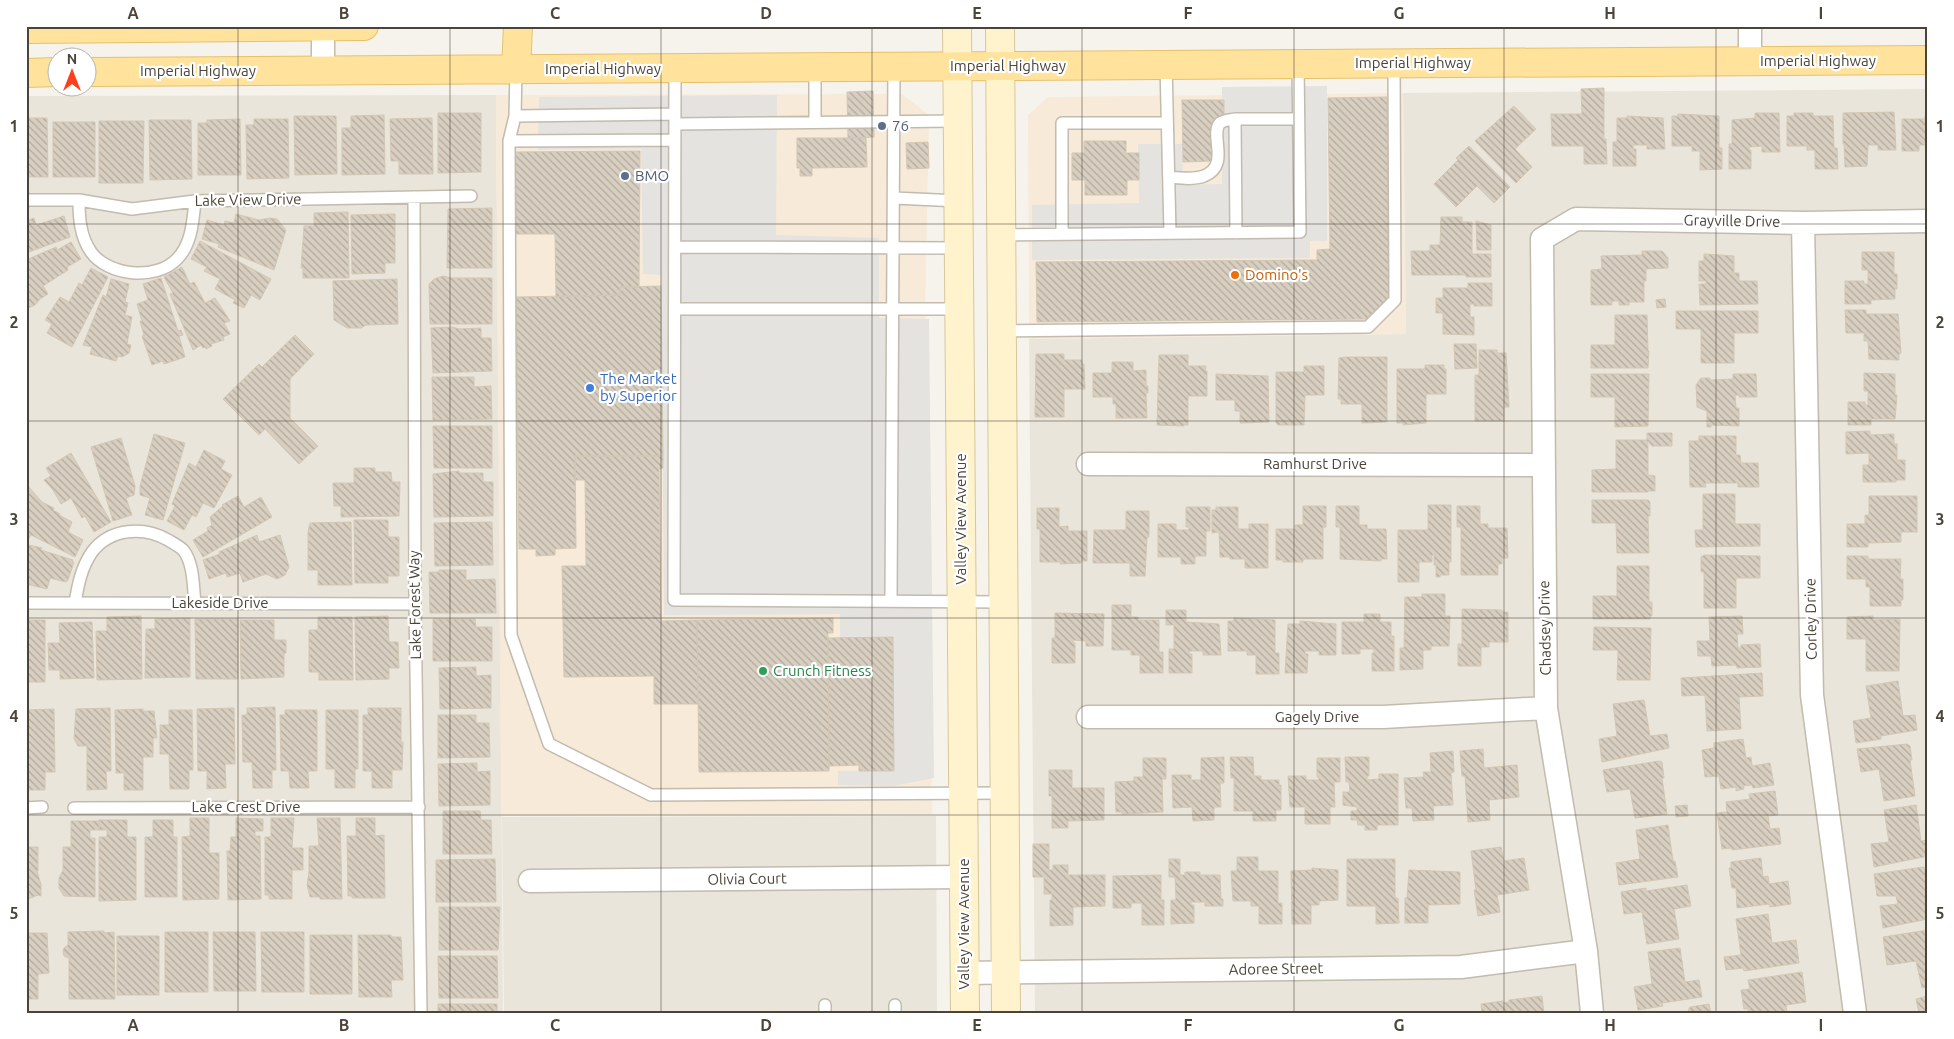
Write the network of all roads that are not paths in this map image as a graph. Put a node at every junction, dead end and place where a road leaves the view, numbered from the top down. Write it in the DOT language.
graph roads {
  1 [pos="324,26"];
  2 [pos="364,26"];
  3 [pos="518,26"];
  4 [pos="957,26"];
  5 [pos="1000,26"];
  6 [pos="1750,26"];
  7 [pos="26,29"];
  8 [pos="1928,60"];
  9 [pos="1750,61"];
  10 [pos="1298,64"];
  11 [pos="1394,64"];
  12 [pos="1166,65"];
  13 [pos="1000,66"];
  14 [pos="894,67"];
  15 [pos="958,67"];
  16 [pos="675,68"];
  17 [pos="815,68"];
  18 [pos="323,70"];
  19 [pos="516,70"];
  20 [pos="26,72"];
  21 [pos="48,72"];
  22 [pos="98,72"];
  23 [pos="515,116"];
  24 [pos="675,119"];
  25 [pos="1235,119"];
  26 [pos="1298,119"];
  27 [pos="958,121"];
  28 [pos="815,122"];
  29 [pos="895,122"];
  30 [pos="1167,123"];
  31 [pos="675,140"];
  32 [pos="509,141"];
  33 [pos="1169,177"];
  34 [pos="471,196"];
  35 [pos="414,197"];
  36 [pos="894,198"];
  37 [pos="26,200"];
  38 [pos="79,200"];
  39 [pos="195,201"];
  40 [pos="959,201"];
  41 [pos="1928,221"];
  42 [pos="1803,222"];
  43 [pos="1170,233"];
  44 [pos="1236,233"];
  45 [pos="1062,234"];
  46 [pos="1001,235"];
  47 [pos="1542,239"];
  48 [pos="676,247"];
  49 [pos="894,248"];
  50 [pos="959,248"];
  51 [pos="675,309"];
  52 [pos="893,309"];
  53 [pos="960,309"];
  54 [pos="1002,331"];
  55 [pos="1088,464"];
  56 [pos="1543,464"];
  57 [pos="891,601"];
  58 [pos="962,602"];
  59 [pos="1004,602"];
  60 [pos="26,603"];
  61 [pos="75,603"];
  62 [pos="195,604"];
  63 [pos="415,604"];
  64 [pos="1546,708"];
  65 [pos="1088,717"];
  66 [pos="1005,793"];
  67 [pos="963,794"];
  68 [pos="42,807"];
  69 [pos="418,807"];
  70 [pos="26,808"];
  71 [pos="74,808"];
  72 [pos="964,877"];
  73 [pos="530,881"];
  74 [pos="1586,951"];
  75 [pos="1006,973"];
  76 [pos="964,974"];
  77 [pos="421,1013"];
  78 [pos="965,1013"];
  79 [pos="1006,1013"];
  80 [pos="1592,1013"];
  81 [pos="1855,1013"];
  1 -- 2 [label="main road"];
  1 -- 7 [label="main road"];
  1 -- 18 [label="street"];
  3 -- 19 [label="main road"];
  4 -- 15 [label="main road, Valley View Avenue"];
  5 -- 13 [label="main road"];
  6 -- 9 [label="street"];
  8 -- 9 [label="main road, Imperial Highway"];
  9 -- 11 [label="main road, Imperial Highway"];
  10 -- 11 [label="main road, Imperial Highway"];
  10 -- 12 [label="main road, Imperial Highway"];
  10 -- 26 [label="lane"];
  11 -- 54 [label="lane"];
  12 -- 13 [label="main road, Imperial Highway"];
  12 -- 30 [label="lane"];
  13 -- 15 [label="main road, Imperial Highway"];
  13 -- 46 [label="main road"];
  14 -- 15 [label="main road, Imperial Highway"];
  14 -- 17 [label="main road, Imperial Highway"];
  14 -- 29 [label="lane"];
  15 -- 27 [label="main road, Valley View Avenue"];
  16 -- 17 [label="main road, Imperial Highway"];
  16 -- 19 [label="main road, Imperial Highway"];
  16 -- 24 [label="lane"];
  17 -- 28 [label="lane"];
  18 -- 19 [label="main road, Imperial Highway"];
  18 -- 22 [label="main road, Imperial Highway"];
  19 -- 23 [label="lane"];
  20 -- 21 [label="main road"];
  23 -- 24 [label="lane"];
  23 -- 32 [label="lane"];
  24 -- 28 [label="lane"];
  24 -- 31 [label="lane"];
  25 -- 26 [label="lane"];
  25 -- 33 [label="lane"];
  25 -- 44 [label="lane"];
  26 -- 44 [label="lane"];
  27 -- 29 [label="lane"];
  27 -- 40 [label="main road, Valley View Avenue"];
  28 -- 29 [label="lane"];
  29 -- 36 [label="lane"];
  30 -- 33 [label="lane"];
  30 -- 45 [label="lane"];
  31 -- 32 [label="lane"];
  31 -- 48 [label="lane"];
  32 -- 67 [label="lane"];
  33 -- 43 [label="lane"];
  34 -- 35 [label="lane, Lake View Drive"];
  35 -- 39 [label="lane, Lake View Drive"];
  35 -- 63 [label="lane, Lake Forest Way"];
  36 -- 40 [label="lane"];
  36 -- 49 [label="lane"];
  37 -- 38 [label="lane, Lake View Drive"];
  38 -- 39 [label="lane, Lake View Drive"];
  38 -- 39 [label="lane"];
  40 -- 50 [label="main road, Valley View Avenue"];
  41 -- 42 [label="street, Grayville Drive"];
  42 -- 47 [label="street, Grayville Drive"];
  42 -- 81 [label="street, Corley Drive"];
  43 -- 44 [label="lane"];
  43 -- 45 [label="lane"];
  45 -- 46 [label="lane"];
  46 -- 54 [label="main road"];
  47 -- 56 [label="street, Chadsey Drive"];
  48 -- 49 [label="lane"];
  48 -- 51 [label="lane"];
  49 -- 50 [label="lane"];
  49 -- 52 [label="lane"];
  50 -- 53 [label="main road, Valley View Avenue"];
  51 -- 52 [label="lane"];
  51 -- 57 [label="lane"];
  52 -- 53 [label="lane"];
  52 -- 57 [label="lane"];
  53 -- 58 [label="main road, Valley View Avenue"];
  54 -- 59 [label="main road"];
  55 -- 56 [label="street, Ramhurst Drive"];
  56 -- 64 [label="street, Chadsey Drive"];
  57 -- 58 [label="lane"];
  58 -- 59 [label="lane"];
  58 -- 67 [label="main road, Valley View Avenue"];
  59 -- 66 [label="main road"];
  60 -- 61 [label="lane, Lakeside Drive"];
  61 -- 62 [label="lane, Lakeside Drive"];
  61 -- 62 [label="lane"];
  62 -- 63 [label="lane, Lakeside Drive"];
  63 -- 69 [label="lane, Lake Forest Way"];
  64 -- 65 [label="street, Gagely Drive"];
  64 -- 74 [label="street, Chadsey Drive"];
  66 -- 67 [label="lane"];
  66 -- 75 [label="main road"];
  67 -- 72 [label="main road, Valley View Avenue"];
  68 -- 70 [label="lane"];
  69 -- 71 [label="lane, Lake Crest Drive"];
  69 -- 77 [label="lane, Lake Forest Way"];
  72 -- 73 [label="street, Olivia Court"];
  72 -- 76 [label="main road, Valley View Avenue"];
  74 -- 75 [label="street, Adoree Street"];
  74 -- 80 [label="street, Chadsey Drive"];
  75 -- 76 [label="street, Adoree Street"];
  75 -- 79 [label="main road"];
  76 -- 78 [label="main road, Valley View Avenue"];
}
